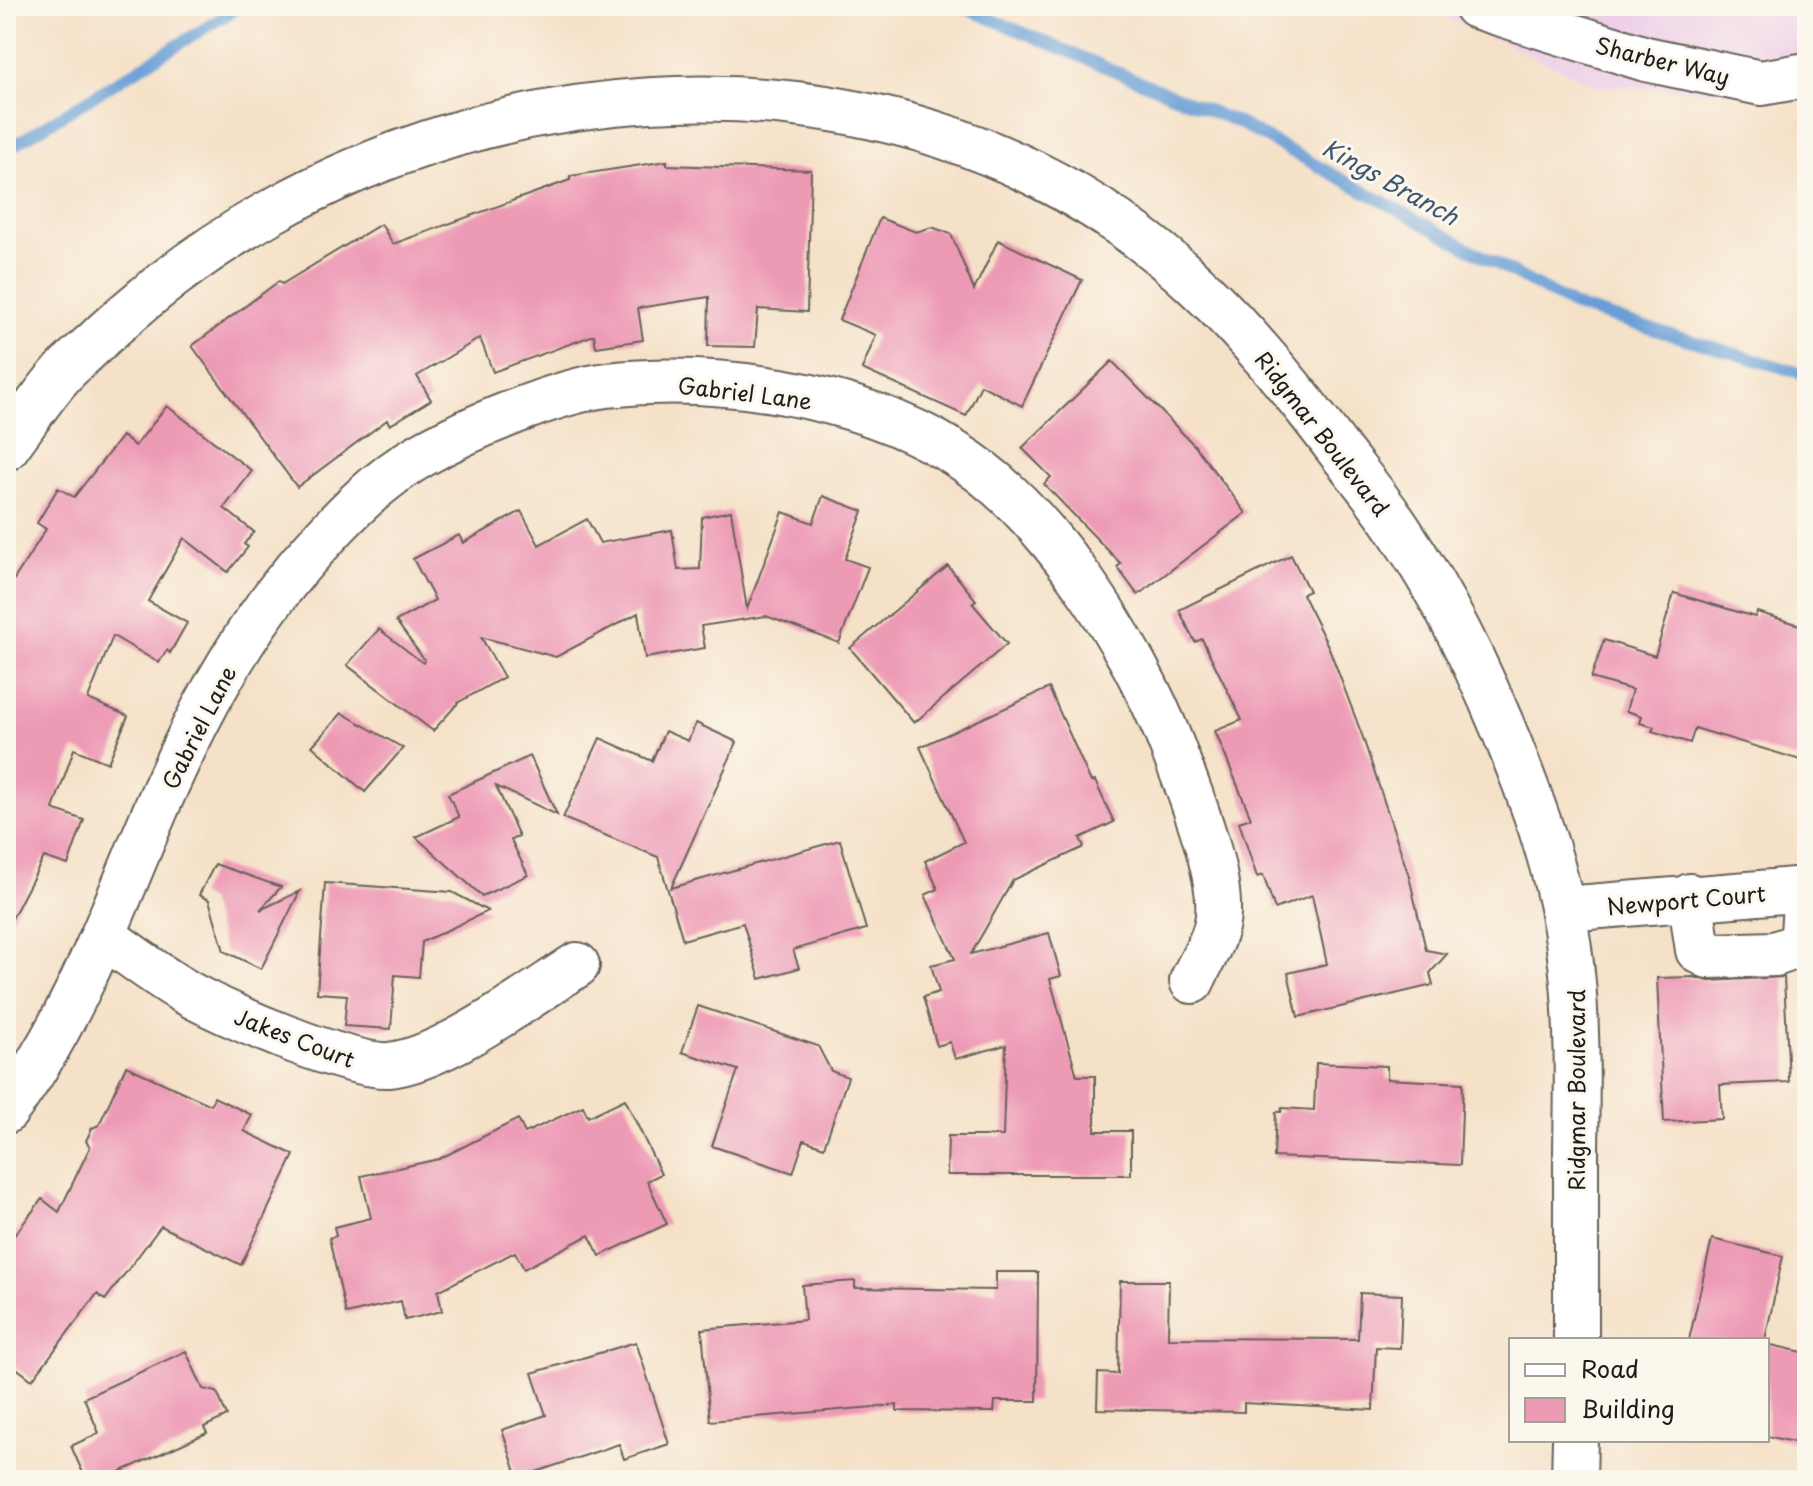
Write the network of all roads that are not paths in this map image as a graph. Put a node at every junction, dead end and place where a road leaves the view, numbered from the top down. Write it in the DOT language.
graph roads {
  1 [pos="1476,6"];
  2 [pos="1807,75"];
  3 [pos="6,448"];
  4 [pos="1807,889"];
  5 [pos="1690,896"];
  6 [pos="1565,909"];
  7 [pos="103,936"];
  8 [pos="577,965"];
  9 [pos="1192,981"];
  10 [pos="6,1111"];
  11 [pos="1576,1338"];
  12 [pos="1575,1442"];
  13 [pos="1574,1480"];
  1 -- 2 [label="street, Sharber Way"];
  3 -- 6 [label="street, Ridgmar Boulevard"];
  4 -- 5 [label="street, Newport Court"];
  4 -- 5 [label="street"];
  5 -- 6 [label="street, Newport Court"];
  6 -- 11 [label="street, Ridgmar Boulevard"];
  7 -- 8 [label="street, Jakes Court"];
  7 -- 9 [label="street, Gabriel Lane"];
  7 -- 10 [label="street, Gabriel Lane"];
  12 -- 13 [label="street"];
}
